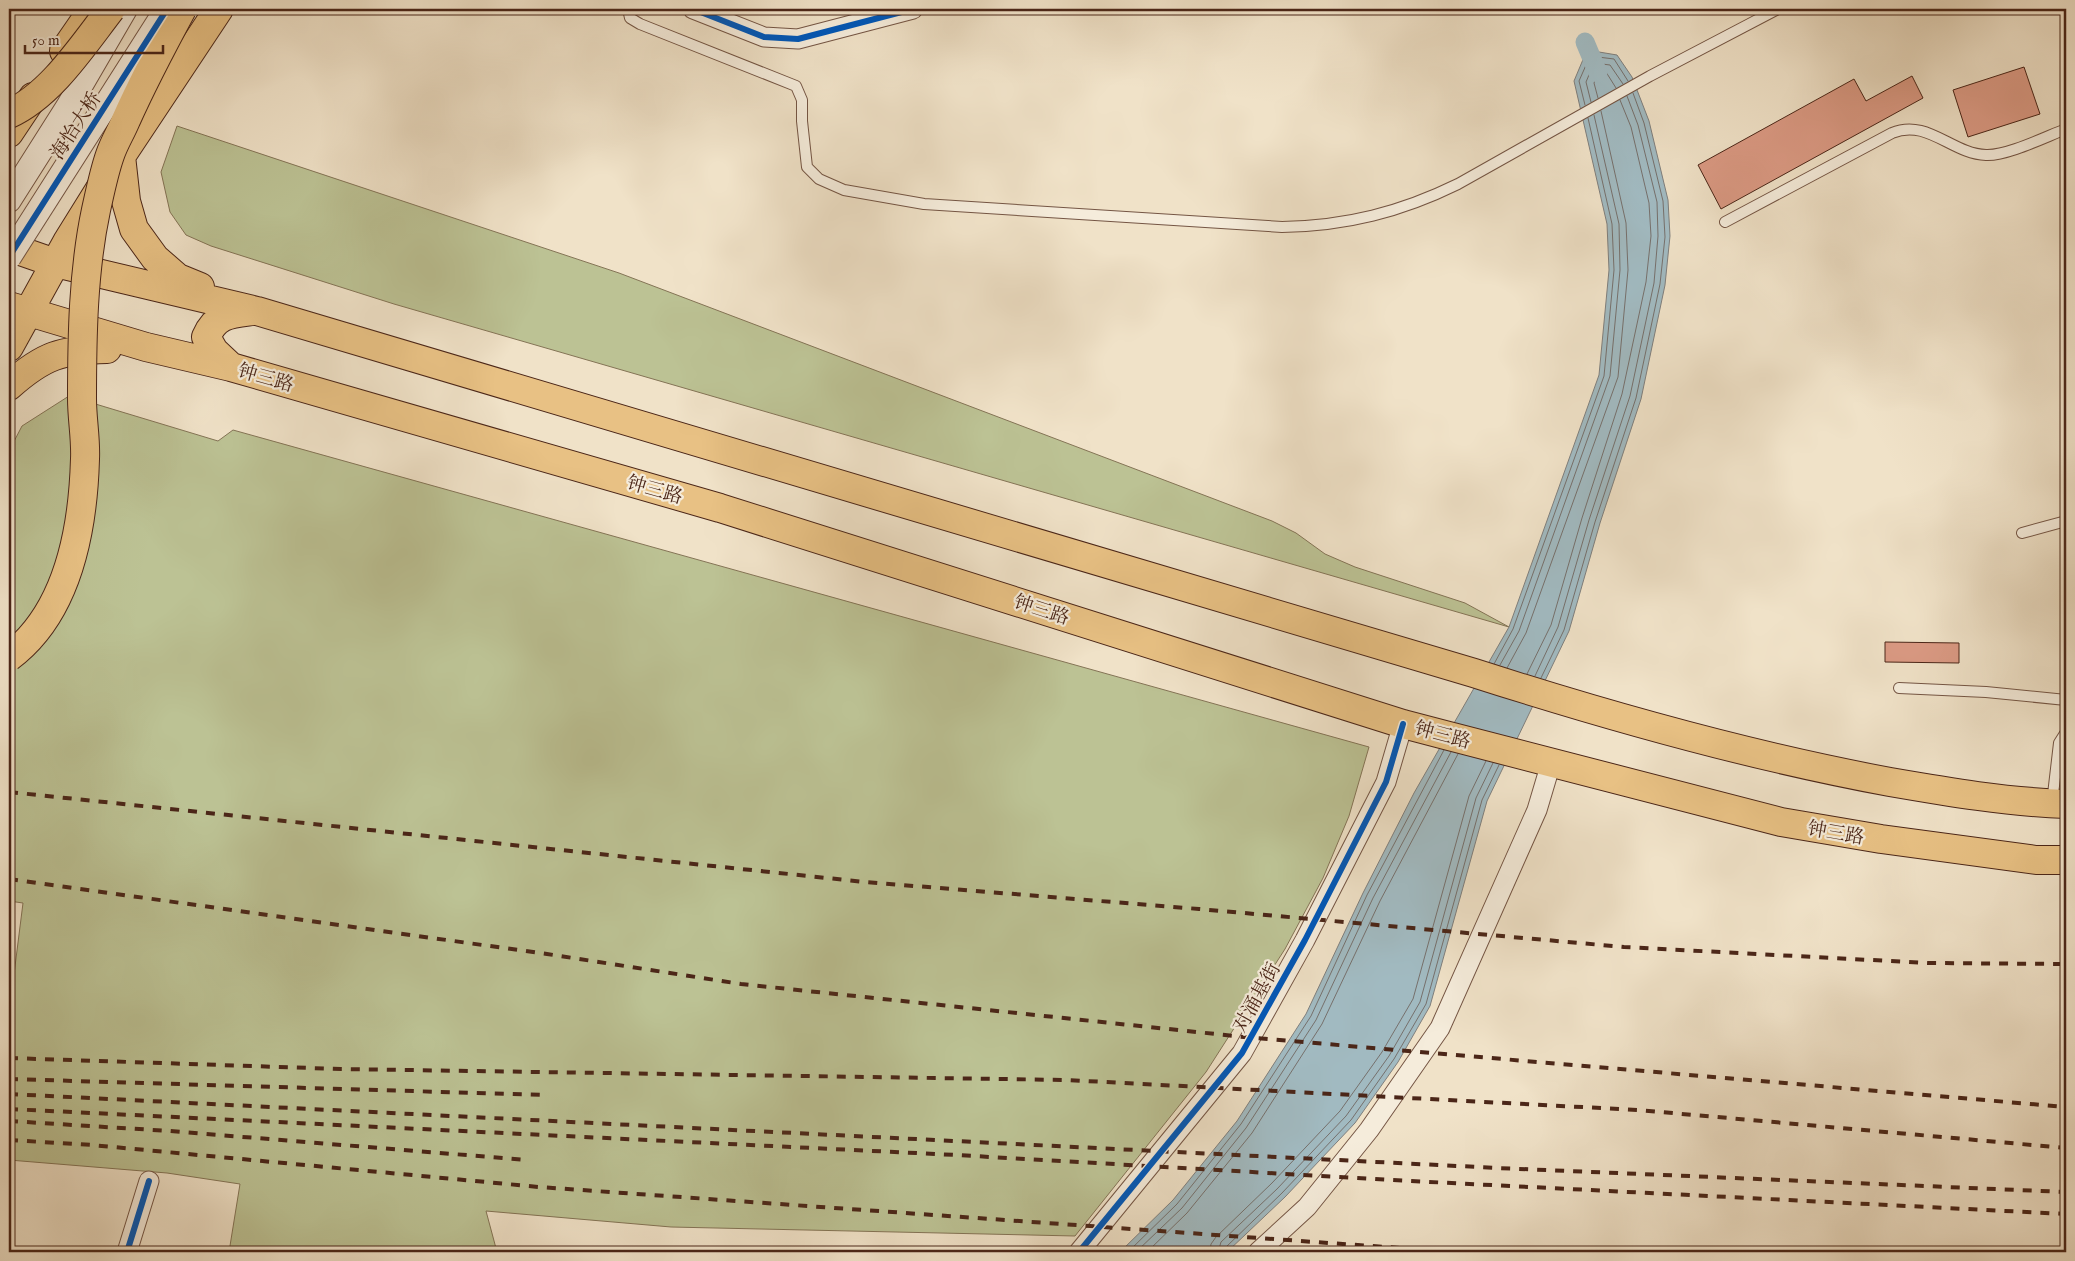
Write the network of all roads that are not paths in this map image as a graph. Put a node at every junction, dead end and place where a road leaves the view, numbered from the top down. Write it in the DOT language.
graph roads {
  1 [pos="93,9"];
  2 [pos="111,9"];
  3 [pos="125,9"];
  4 [pos="167,9"];
  5 [pos="182,9"];
  6 [pos="219,9"];
  7 [pos="628,9"];
  8 [pos="693,9"];
  9 [pos="913,9"];
  10 [pos="1778,9"];
  11 [pos="9,114"];
  12 [pos="2066,130"];
  13 [pos="9,133"];
  14 [pos="120,156"];
  15 [pos="9,200"];
  16 [pos="1725,222"];
  17 [pos="9,247"];
  18 [pos="9,257"];
  19 [pos="55,263"];
  20 [pos="18,309"];
  21 [pos="257,311"];
  22 [pos="9,347"];
  23 [pos="146,348"];
  24 [pos="231,367"];
  25 [pos="9,386"];
  26 [pos="2066,521"];
  27 [pos="2022,533"];
  28 [pos="9,657"];
  29 [pos="1899,688"];
  30 [pos="2066,700"];
  31 [pos="1403,724"];
  32 [pos="2066,732"];
  33 [pos="1551,763"];
  34 [pos="2059,804"];
  35 [pos="2066,860"];
  36 [pos="149,1181"];
  37 [pos="1267,1249"];
  38 [pos="127,1252"];
  39 [pos="1079,1252"];
  1 -- 13 [label="main road"];
  2 -- 11 [label="main road, bridge"];
  3 -- 15 [label="street, 海怡大桥"];
  4 -- 18 [label="street, 海怡大桥, bridge"];
  5 -- 28 [label="main road, bridge"];
  6 -- 14 [label="main road"];
  7 -- 10 [label="lane"];
  8 -- 9 [label="street"];
  12 -- 16 [label="lane"];
  14 -- 19 [label="main road"];
  14 -- 21 [label="main road"];
  17 -- 19 [label="main road"];
  19 -- 20 [label="main road"];
  19 -- 21 [label="main road"];
  20 -- 22 [label="main road"];
  20 -- 23 [label="main road, 钟三路"];
  21 -- 24 [label="main road"];
  21 -- 34 [label="main road"];
  23 -- 24 [label="main road, 钟三路"];
  23 -- 25 [label="main road"];
  24 -- 31 [label="main road, 钟三路"];
  26 -- 27 [label="lane"];
  29 -- 30 [label="lane"];
  31 -- 33 [label="main road, 钟三路"];
  31 -- 39 [label="street, 对涌基街"];
  32 -- 34 [label="lane"];
  33 -- 35 [label="main road, 钟三路"];
  33 -- 37 [label="street"];
  36 -- 38 [label="street"];
}
